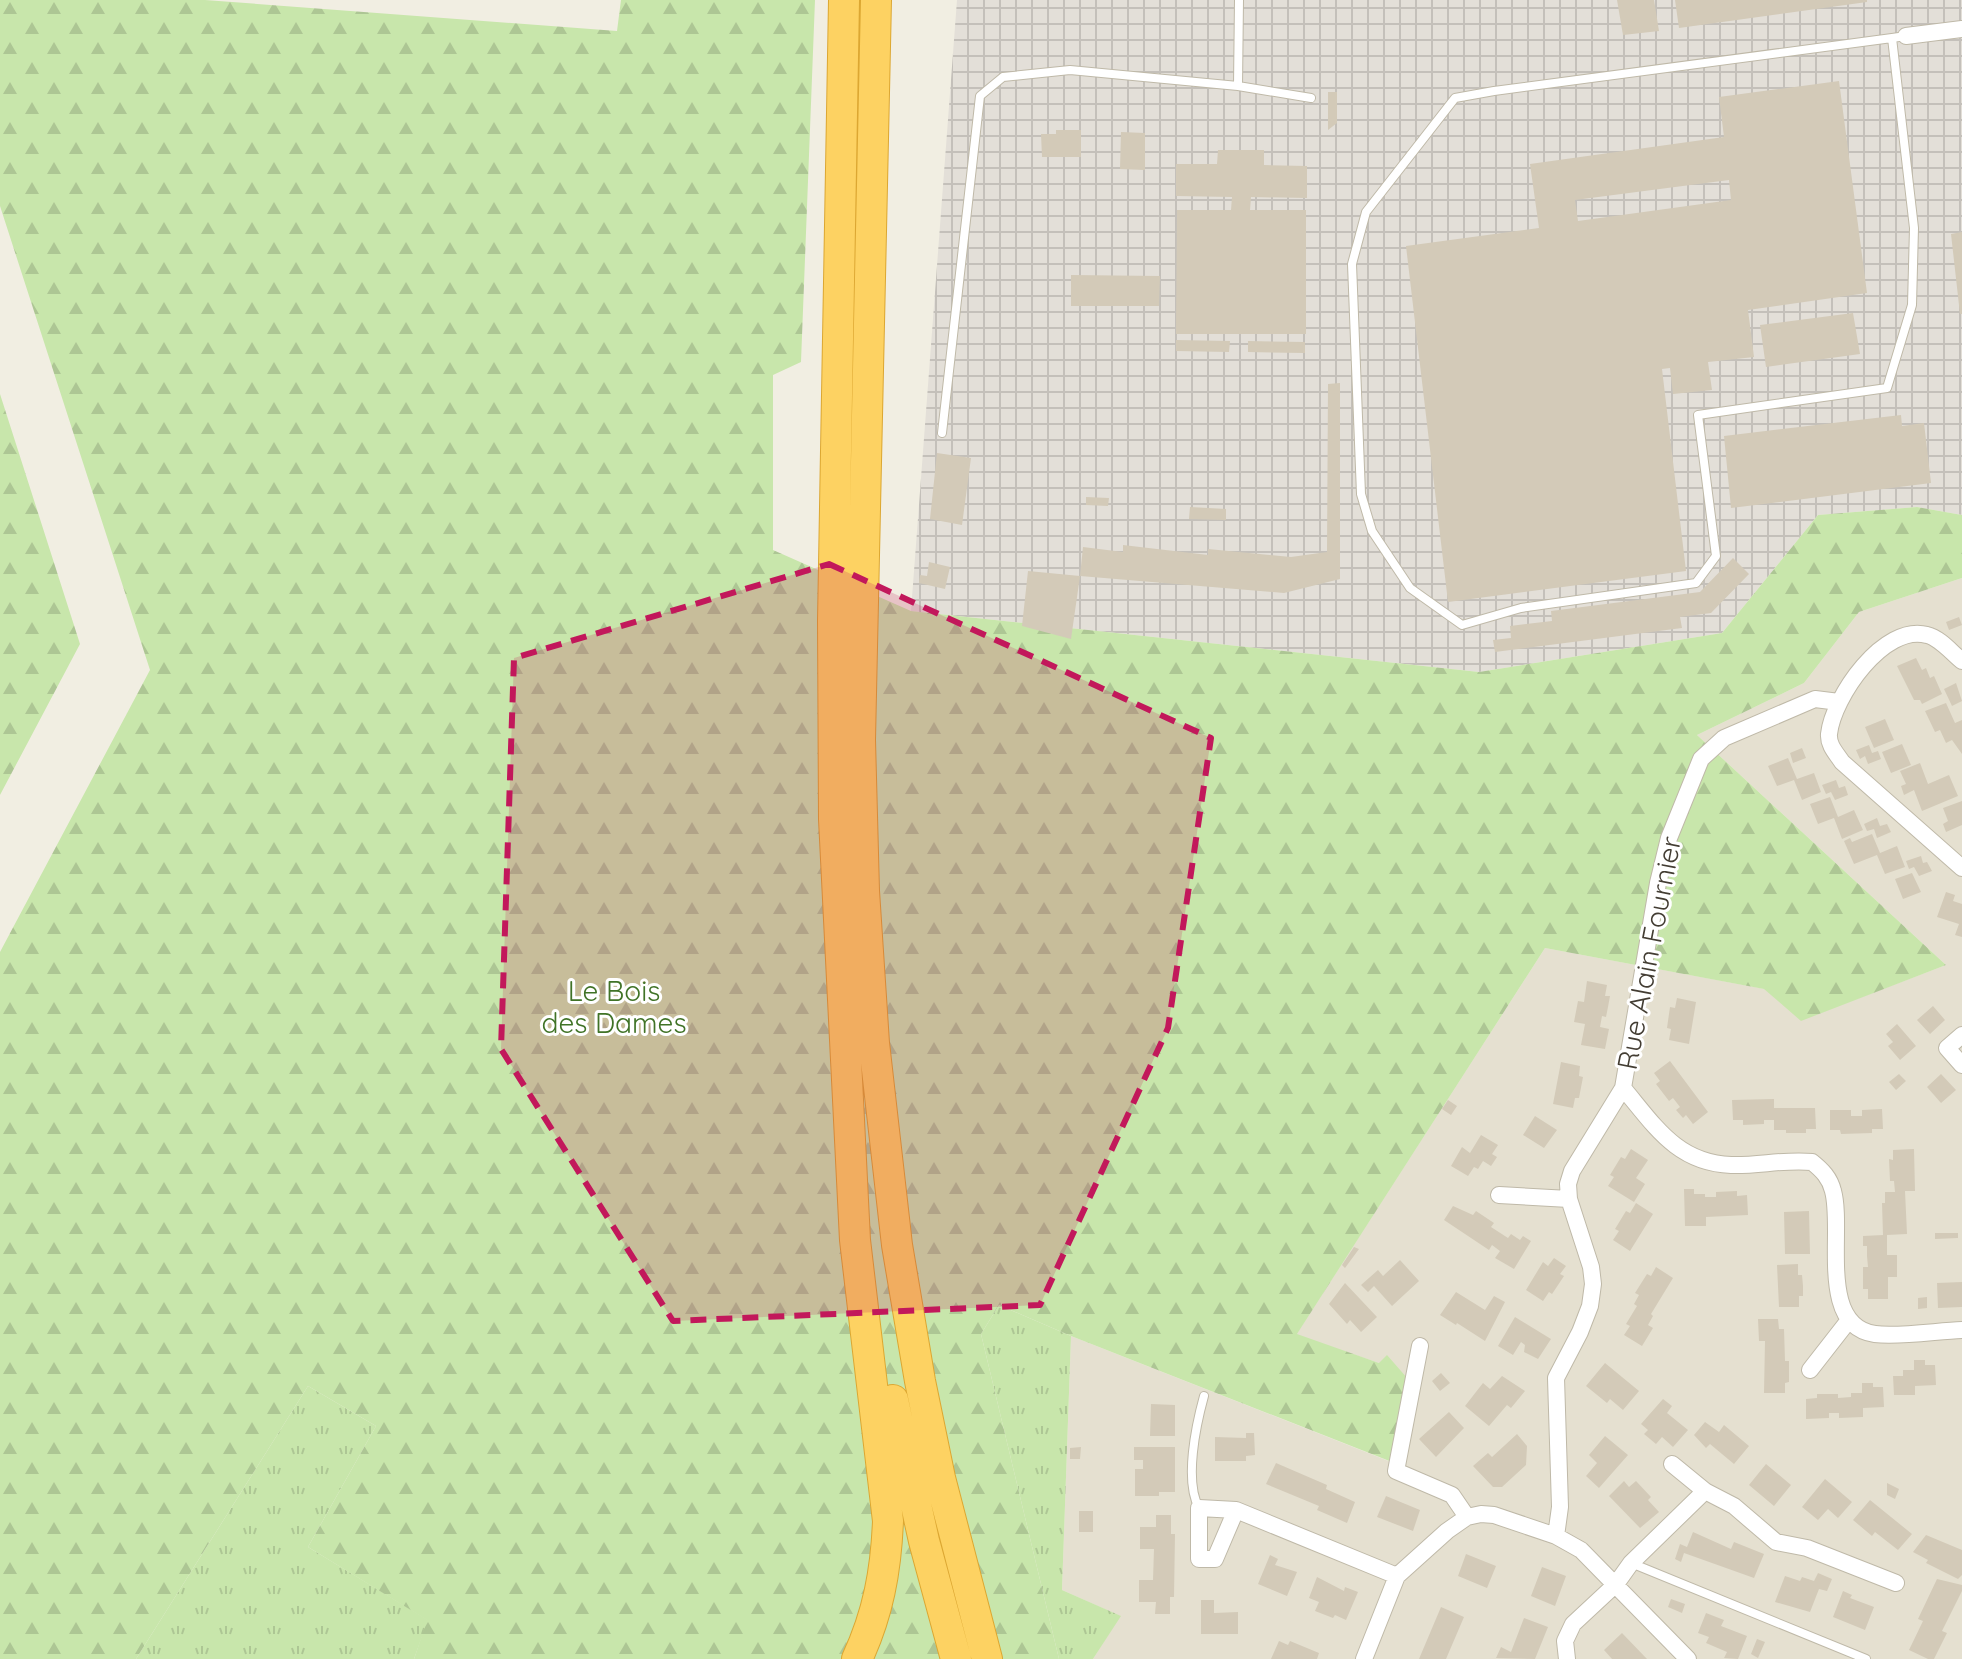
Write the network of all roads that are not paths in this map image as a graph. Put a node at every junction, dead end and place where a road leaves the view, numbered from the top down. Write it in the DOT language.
graph roads {
  1 [pos="844,0"];
  2 [pos="876,0"];
  3 [pos="1239,0"];
  4 [pos="1962,29"];
  5 [pos="1899,37"];
  6 [pos="1238,86"];
  7 [pos="1311,98"];
  8 [pos="942,433"];
  9 [pos="1962,661"];
  10 [pos="1839,702"];
  11 [pos="1962,868"];
  12 [pos="1962,1035"];
  13 [pos="1962,1065"];
  14 [pos="1623,1088"];
  15 [pos="851,1113"];
  16 [pos="1499,1195"];
  17 [pos="1569,1199"];
  18 [pos="1849,1320"];
  19 [pos="1962,1330"];
  20 [pos="1420,1346"];
  21 [pos="1810,1370"];
  22 [pos="1204,1396"];
  23 [pos="1672,1464"];
  24 [pos="940,1478"];
  25 [pos="1705,1491"];
  26 [pos="1199,1508"];
  27 [pos="1236,1510"];
  28 [pos="1467,1517"];
  29 [pos="1556,1536"];
  30 [pos="1631,1563"];
  31 [pos="1397,1576"];
  32 [pos="1896,1583"];
  33 [pos="1616,1584"];
  34 [pos="857,1659"];
  35 [pos="956,1659"];
  36 [pos="987,1659"];
  37 [pos="999,1659"];
  38 [pos="1364,1659"];
  39 [pos="1567,1659"];
  40 [pos="1688,1659"];
  41 [pos="1866,1659"];
  1 -- 15 [label="highway"];
  2 -- 24 [label="highway"];
  3 -- 6 [label="lane"];
  4 -- 5 [label="street"];
  5 -- 5 [label="lane"];
  6 -- 7 [label="lane"];
  6 -- 8 [label="lane"];
  9 -- 10 [label="street"];
  10 -- 11 [label="street"];
  10 -- 14 [label="street, Rue Alain Fournier"];
  12 -- 13 [label="street"];
  14 -- 17 [label="street"];
  14 -- 18 [label="street, Rue Alain Fournier"];
  15 -- 34 [label="highway"];
  15 -- 35 [label="highway"];
  16 -- 17 [label="street"];
  17 -- 29 [label="street"];
  18 -- 19 [label="street"];
  18 -- 21 [label="street"];
  20 -- 28 [label="street"];
  22 -- 26 [label="lane"];
  23 -- 25 [label="street"];
  24 -- 36 [label="highway"];
  24 -- 37 [label="highway"];
  25 -- 30 [label="street"];
  25 -- 32 [label="street"];
  26 -- 27 [label="street"];
  26 -- 27 [label="street"];
  27 -- 31 [label="street"];
  28 -- 29 [label="street"];
  28 -- 31 [label="street"];
  29 -- 33 [label="street"];
  30 -- 33 [label="street"];
  30 -- 41 [label="lane"];
  31 -- 38 [label="street"];
  33 -- 39 [label="street"];
  33 -- 40 [label="street"];
}
